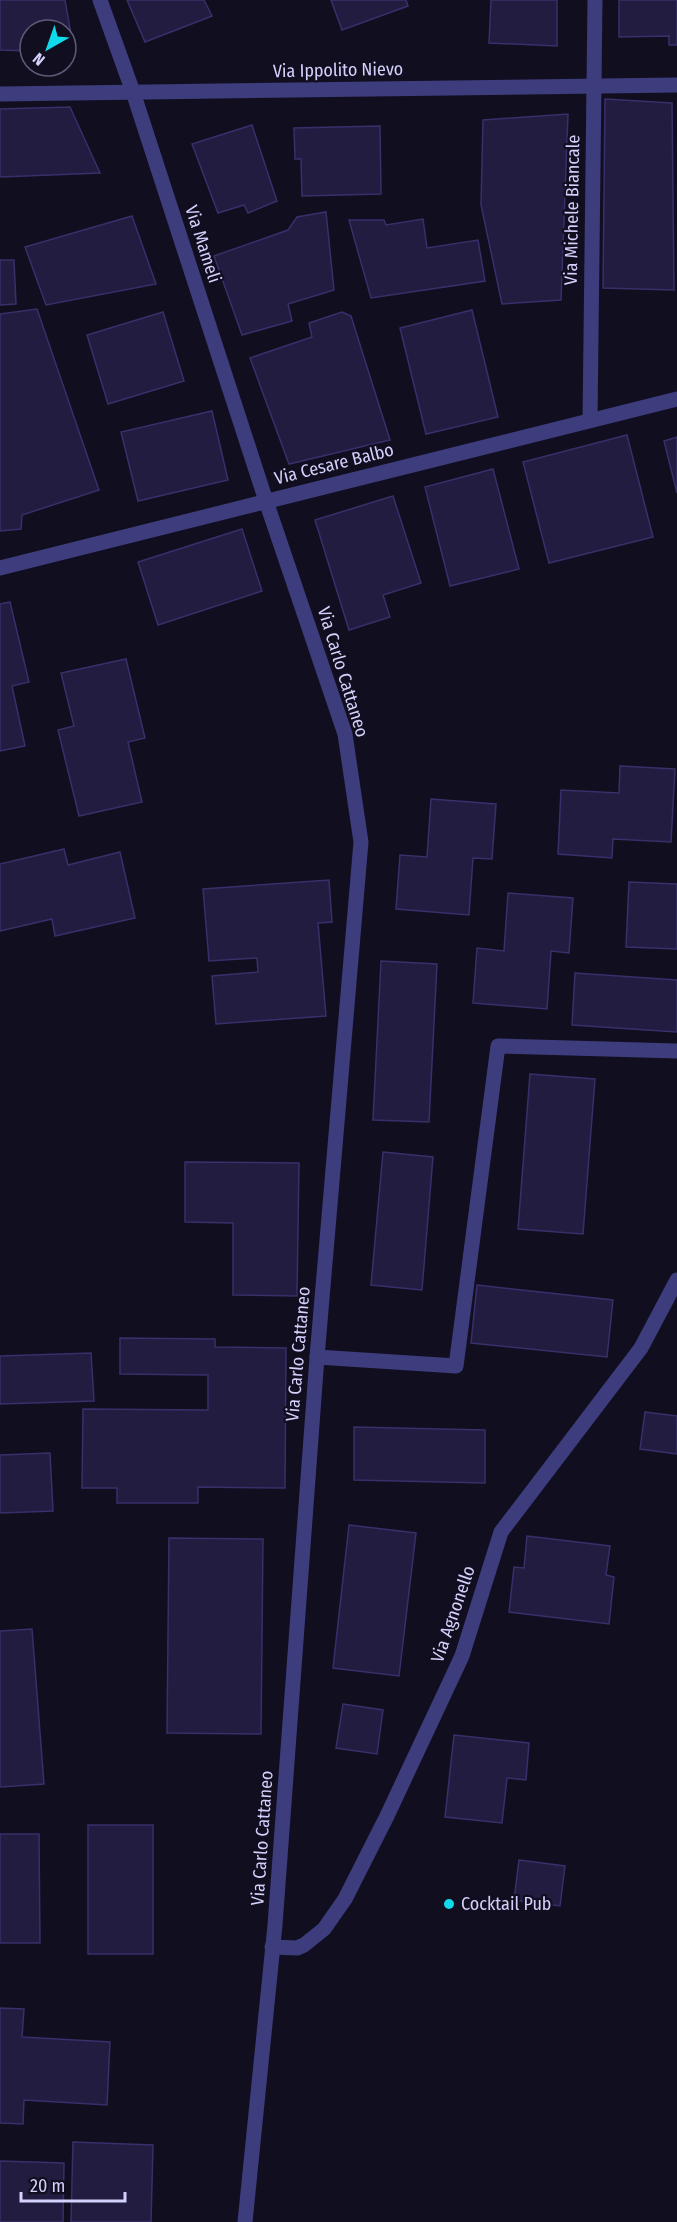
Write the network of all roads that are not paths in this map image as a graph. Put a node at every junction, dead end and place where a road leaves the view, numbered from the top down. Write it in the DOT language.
graph roads {
  1 [pos="100,0"];
  2 [pos="595,0"];
  3 [pos="677,85"];
  4 [pos="593,87"];
  5 [pos="133,92"];
  6 [pos="0,94"];
  7 [pos="677,399"];
  8 [pos="590,420"];
  9 [pos="266,501"];
  10 [pos="0,568"];
  11 [pos="677,1051"];
  12 [pos="677,1280"];
  13 [pos="317,1357"];
  14 [pos="272,1947"];
  15 [pos="245,2222"];
  1 -- 5 [label="street, Via Mameli"];
  2 -- 4 [label="street, Via Michele Biancale"];
  3 -- 4 [label="street, Via Ippolito Nievo"];
  4 -- 5 [label="street, Via Ippolito Nievo"];
  4 -- 8 [label="street, Via Michele Biancale"];
  5 -- 6 [label="street, Via Ippolito Nievo"];
  5 -- 9 [label="street, Via Mameli"];
  7 -- 8 [label="street, Via Cesare Balbo"];
  8 -- 9 [label="street, Via Cesare Balbo"];
  9 -- 10 [label="street, Via Cesare Balbo"];
  9 -- 13 [label="street, Via Carlo Cattaneo"];
  11 -- 13 [label="street"];
  12 -- 14 [label="street, Via Agnonello"];
  13 -- 14 [label="street, Via Carlo Cattaneo"];
  14 -- 15 [label="street, Via Carlo Cattaneo"];
}
